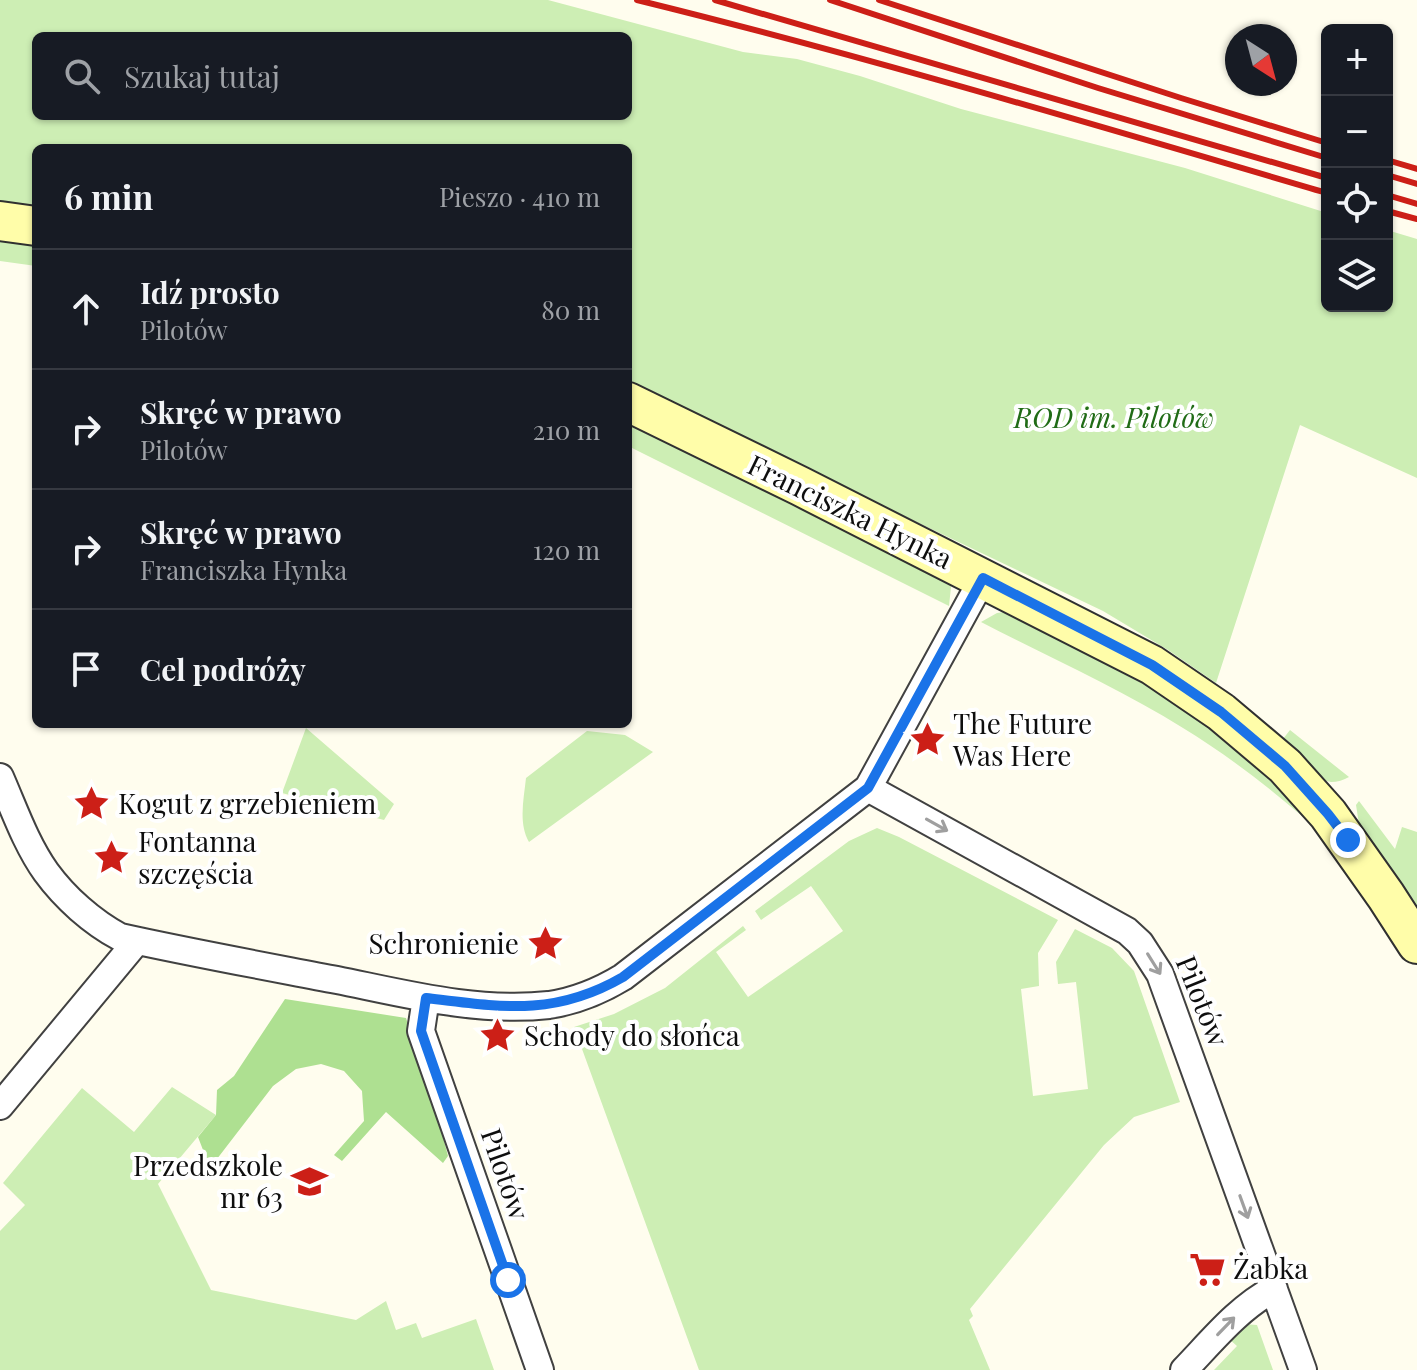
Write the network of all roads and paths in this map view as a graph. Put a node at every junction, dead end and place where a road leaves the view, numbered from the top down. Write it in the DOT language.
graph roads {
  1 [pos="0,221"];
  2 [pos="32,225"];
  3 [pos="632,404"];
  4 [pos="983,578"];
  5 [pos="0,777"];
  6 [pos="868,788"];
  7 [pos="137,941"];
  8 [pos="1417,944"];
  9 [pos="426,998"];
  10 [pos="0,1106"];
  11 [pos="1274,1289"];
  12 [pos="540,1370"];
  13 [pos="1184,1370"];
  14 [pos="1303,1370"];
  1 -- 2 [label="street"];
  3 -- 4 [label="street, Franciszka Hynka"];
  4 -- 6 [label="street"];
  4 -- 8 [label="street, Franciszka Hynka"];
  5 -- 7 [label="street"];
  6 -- 9 [label="street"];
  6 -- 11 [label="street, Pilotów, one-way"];
  7 -- 9 [label="street"];
  7 -- 10 [label="street"];
  9 -- 12 [label="street, Pilotów"];
  13 -- 11 [label="street, one-way"];
  11 -- 14 [label="street, Pilotów"];
}
